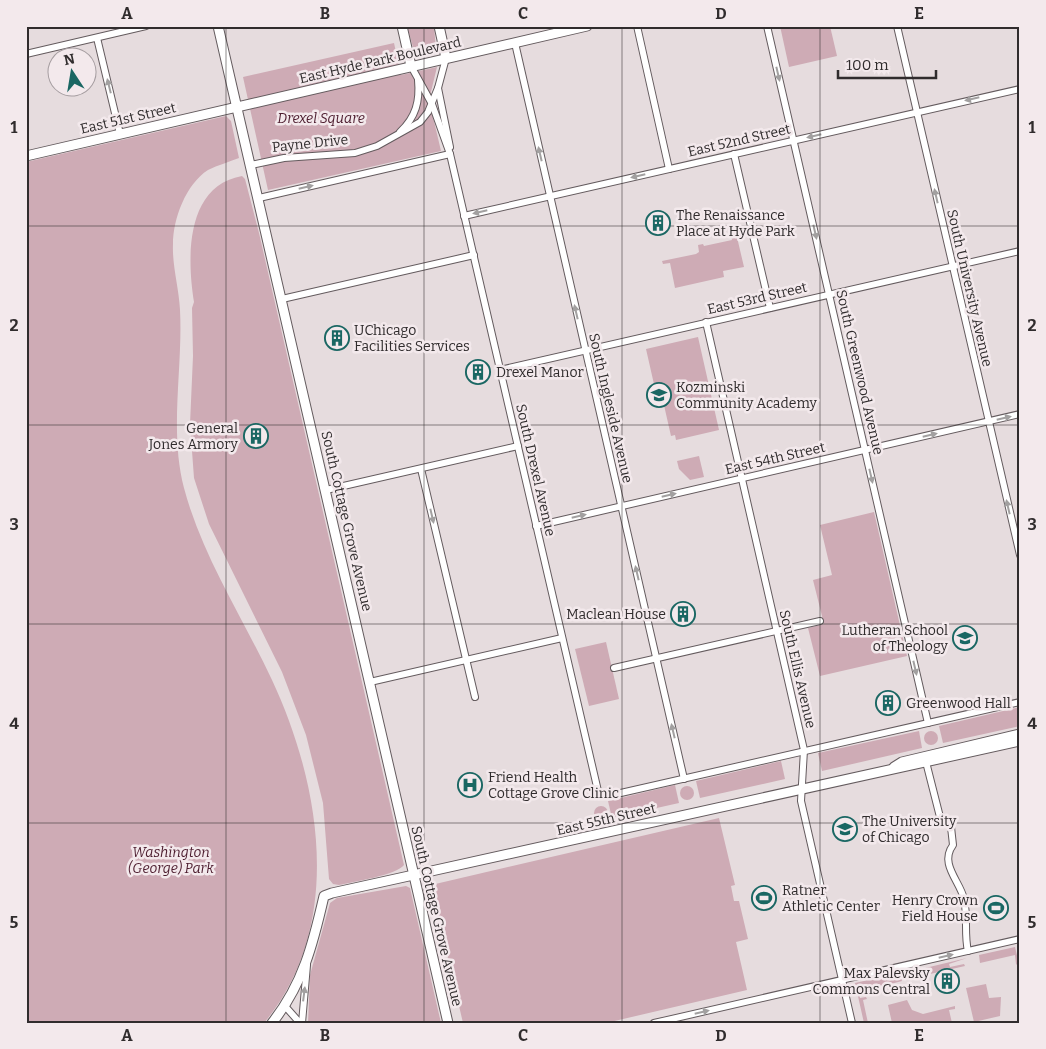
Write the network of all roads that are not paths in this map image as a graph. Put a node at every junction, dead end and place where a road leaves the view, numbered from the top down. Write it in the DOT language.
graph roads {
  1 [pos="146,26"];
  2 [pos="218,26"];
  3 [pos="402,26"];
  4 [pos="439,26"];
  5 [pos="587,26"];
  6 [pos="637,26"];
  7 [pos="767,26"];
  8 [pos="897,26"];
  9 [pos="97,38"];
  10 [pos="515,43"];
  11 [pos="26,54"];
  12 [pos="446,58"];
  13 [pos="412,66"];
  14 [pos="418,80"];
  15 [pos="438,88"];
  16 [pos="1020,89"];
  17 [pos="419,102"];
  18 [pos="432,104"];
  19 [pos="237,107"];
  20 [pos="917,112"];
  21 [pos="120,134"];
  22 [pos="398,135"];
  23 [pos="793,140"];
  24 [pos="450,154"];
  25 [pos="734,154"];
  26 [pos="26,156"];
  27 [pos="251,165"];
  28 [pos="669,169"];
  29 [pos="550,196"];
  30 [pos="259,198"];
  31 [pos="464,216"];
  32 [pos="1020,251"];
  33 [pos="474,255"];
  34 [pos="952,267"];
  35 [pos="829,294"];
  36 [pos="282,299"];
  37 [pos="770,308"];
  38 [pos="706,322"];
  39 [pos="585,350"];
  40 [pos="500,370"];
  41 [pos="1020,414"];
  42 [pos="988,422"];
  43 [pos="518,446"];
  44 [pos="866,450"];
  45 [pos="421,468"];
  46 [pos="742,479"];
  47 [pos="326,490"];
  48 [pos="621,506"];
  49 [pos="536,526"];
  50 [pos="1020,555"];
  51 [pos="820,621"];
  52 [pos="776,631"];
  53 [pos="562,638"];
  54 [pos="656,658"];
  55 [pos="466,661"];
  56 [pos="614,668"];
  57 [pos="370,682"];
  58 [pos="475,697"];
  59 [pos="1020,702"];
  60 [pos="928,723"];
  61 [pos="1020,734"];
  62 [pos="1020,741"];
  63 [pos="804,750"];
  64 [pos="926,760"];
  65 [pos="684,779"];
  66 [pos="801,790"];
  67 [pos="598,791"];
  68 [pos="940,818"];
  69 [pos="951,827"];
  70 [pos="414,875"];
  71 [pos="1020,939"];
  72 [pos="968,951"];
  73 [pos="306,965"];
  74 [pos="842,980"];
  75 [pos="284,1005"];
  76 [pos="272,1023"];
  77 [pos="301,1023"];
  78 [pos="448,1023"];
  79 [pos="654,1023"];
  80 [pos="852,1023"];
  1 -- 9 [label="street"];
  2 -- 19 [label="main road, South Cottage Grove Avenue"];
  3 -- 13 [label="main road"];
  4 -- 12 [label="main road"];
  5 -- 10 [label="main road, East Hyde Park Boulevard"];
  6 -- 28 [label="street"];
  7 -- 23 [label="street, South Greenwood Avenue, one-way"];
  8 -- 20 [label="street, South University Avenue"];
  9 -- 11 [label="street"];
  21 -- 9 [label="street, one-way"];
  10 -- 12 [label="main road, East Hyde Park Boulevard"];
  29 -- 10 [label="street, South Ingleside Avenue, one-way"];
  12 -- 13 [label="main road, East Hyde Park Boulevard"];
  12 -- 15 [label="street, South Drexel Avenue"];
  13 -- 14 [label="street, South Drexel Avenue"];
  13 -- 19 [label="main road, East Hyde Park Boulevard"];
  14 -- 17 [label="street, South Drexel Avenue"];
  14 -- 18 [label="street, South Drexel Avenue"];
  15 -- 18 [label="street, Payne Drive"];
  15 -- 24 [label="street, South Drexel Avenue"];
  16 -- 20 [label="street, East 52nd Street, one-way"];
  17 -- 22 [label="street, Payne Drive"];
  18 -- 22 [label="street, Payne Drive"];
  18 -- 24 [label="street, South Drexel Avenue"];
  19 -- 21 [label="main road, East 51st Street"];
  19 -- 27 [label="main road, South Cottage Grove Avenue"];
  20 -- 23 [label="street, East 52nd Street, one-way"];
  34 -- 20 [label="street, South University Avenue, one-way"];
  21 -- 26 [label="main road, East 51st Street"];
  22 -- 27 [label="street, Payne Drive"];
  23 -- 25 [label="street, East 52nd Street"];
  23 -- 35 [label="street, South Greenwood Avenue, one-way"];
  30 -- 24 [label="street, one-way"];
  24 -- 31 [label="street, South Drexel Avenue"];
  25 -- 28 [label="street, East 52nd Street"];
  25 -- 37 [label="street"];
  27 -- 30 [label="main road, South Cottage Grove Avenue"];
  28 -- 29 [label="street, East 52nd Street, one-way"];
  29 -- 31 [label="street, East 52nd Street, one-way"];
  39 -- 29 [label="street, South Ingleside Avenue, one-way"];
  30 -- 36 [label="main road, South Cottage Grove Avenue"];
  31 -- 33 [label="street, South Drexel Avenue"];
  32 -- 34 [label="street, East 53rd Street"];
  33 -- 36 [label="street"];
  33 -- 40 [label="street, South Drexel Avenue"];
  34 -- 35 [label="street, East 53rd Street"];
  34 -- 42 [label="street, South University Avenue"];
  35 -- 37 [label="street, East 53rd Street"];
  35 -- 44 [label="street, South Greenwood Avenue"];
  36 -- 47 [label="main road, South Cottage Grove Avenue"];
  37 -- 38 [label="street, East 53rd Street"];
  38 -- 39 [label="street, East 53rd Street"];
  38 -- 46 [label="street, South Ellis Avenue"];
  39 -- 40 [label="street, East 53rd Street"];
  39 -- 48 [label="street, South Ingleside Avenue"];
  40 -- 43 [label="street, South Drexel Avenue"];
  42 -- 41 [label="street, East 54th Street, one-way"];
  44 -- 42 [label="street, East 54th Street, one-way"];
  50 -- 42 [label="street, South University Avenue, one-way"];
  43 -- 45 [label="street"];
  43 -- 49 [label="street, South Drexel Avenue"];
  44 -- 46 [label="street, East 54th Street"];
  44 -- 60 [label="street, South Greenwood Avenue, one-way"];
  45 -- 47 [label="street"];
  45 -- 55 [label="street, one-way"];
  48 -- 46 [label="street, East 54th Street, one-way"];
  46 -- 52 [label="street, South Ellis Avenue"];
  47 -- 57 [label="main road, South Cottage Grove Avenue"];
  49 -- 48 [label="street, East 54th Street, one-way"];
  54 -- 48 [label="street, South Ingleside Avenue, one-way"];
  49 -- 53 [label="street, South Drexel Avenue"];
  51 -- 52 [label="street"];
  52 -- 54 [label="street"];
  52 -- 63 [label="street, South Ellis Avenue"];
  53 -- 55 [label="street"];
  53 -- 67 [label="street, South Drexel Avenue"];
  54 -- 56 [label="street"];
  65 -- 54 [label="street, South Ingleside Avenue, one-way"];
  55 -- 57 [label="street"];
  55 -- 58 [label="street"];
  57 -- 70 [label="main road, South Cottage Grove Avenue"];
  59 -- 60 [label="street, East 55th Street"];
  60 -- 63 [label="street, East 55th Street"];
  61 -- 64 [label="main road, East 55th Street"];
  62 -- 64 [label="main road, East 55th Street"];
  63 -- 65 [label="street, East 55th Street"];
  63 -- 66 [label="street, South Ellis Avenue"];
  64 -- 66 [label="main road, East 55th Street"];
  64 -- 68 [label="street"];
  65 -- 67 [label="street, East 55th Street"];
  66 -- 70 [label="main road, East 55th Street"];
  66 -- 74 [label="street, South Ellis Avenue"];
  69 -- 72 [label="street"];
  70 -- 73 [label="main road, East 55th Street"];
  70 -- 78 [label="main road, South Cottage Grove Avenue"];
  71 -- 72 [label="street"];
  74 -- 72 [label="street, one-way"];
  73 -- 75 [label="main road"];
  77 -- 73 [label="street, one-way"];
  79 -- 74 [label="street, one-way"];
  74 -- 80 [label="street, South Ellis Avenue"];
  75 -- 76 [label="main road"];
  75 -- 77 [label="street"];
}
